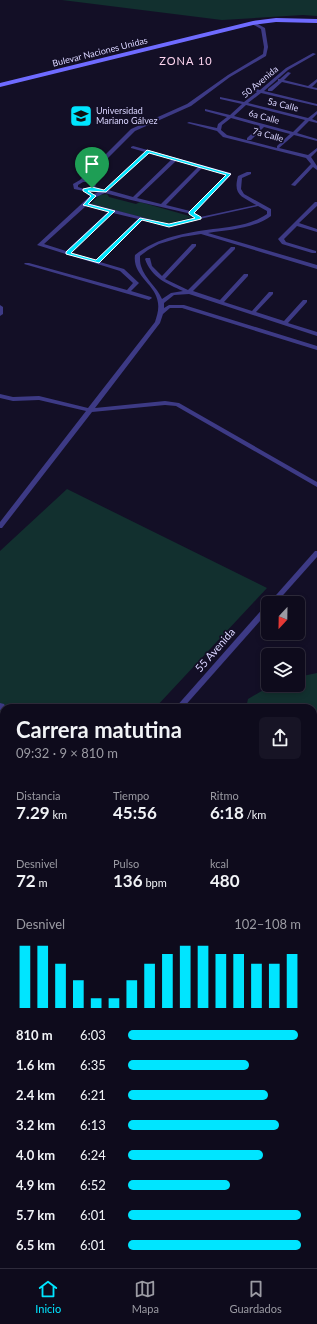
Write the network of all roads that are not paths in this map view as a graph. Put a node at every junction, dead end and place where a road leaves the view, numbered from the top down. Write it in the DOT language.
graph roads {
  1 [pos="317,21"];
  2 [pos="253,23"];
  3 [pos="243,25"];
  4 [pos="263,29"];
  5 [pos="203,35"];
  6 [pos="185,38"];
  7 [pos="177,42"];
  8 [pos="166,43"];
  9 [pos="316,55"];
  10 [pos="275,79"];
  11 [pos="281,80"];
  12 [pos="317,80"];
  13 [pos="0,84"];
  14 [pos="309,87"];
  15 [pos="247,88"];
  16 [pos="317,89"];
  17 [pos="260,91"];
  18 [pos="266,93"];
  19 [pos="222,98"];
  20 [pos="245,104"];
  21 [pos="251,105"];
  22 [pos="317,105"];
  23 [pos="207,110"];
  24 [pos="317,112"];
  25 [pos="233,117"];
  26 [pos="308,120"];
  27 [pos="317,122"];
  28 [pos="189,123"];
  29 [pos="264,125"];
  30 [pos="220,130"];
  31 [pos="293,133"];
  32 [pos="249,139"];
  33 [pos="317,140"];
  34 [pos="133,147"];
  35 [pos="278,147"];
  36 [pos="317,149"];
  37 [pos="148,151"];
  38 [pos="308,157"];
  39 [pos="174,158"];
  40 [pos="201,166"];
  41 [pos="315,167"];
  42 [pos="249,173"];
  43 [pos="87,175"];
  44 [pos="82,181"];
  45 [pos="88,181"];
  46 [pos="293,185"];
  47 [pos="92,188"];
  48 [pos="84,190"];
  49 [pos="105,191"];
  50 [pos="94,196"];
  51 [pos="133,199"];
  52 [pos="317,203"];
  53 [pos="85,204"];
  54 [pos="162,206"];
  55 [pos="256,206"];
  56 [pos="314,209"];
  57 [pos="112,211"];
  58 [pos="191,213"];
  59 [pos="199,218"];
  60 [pos="141,219"];
  61 [pos="296,224"];
  62 [pos="317,231"];
  63 [pos="200,233"];
  64 [pos="194,245"];
  65 [pos="232,248"];
  66 [pos="314,252"];
  67 [pos="67,253"];
  68 [pos="148,259"];
  69 [pos="97,262"];
  70 [pos="27,264"];
  71 [pos="317,267"];
  72 [pos="246,275"];
  73 [pos="162,279"];
  74 [pos="128,292"];
  75 [pos="189,292"];
  76 [pos="270,293"];
  77 [pos="149,298"];
  78 [pos="305,301"];
  79 [pos="161,302"];
  80 [pos="221,302"];
  81 [pos="0,307"];
  82 [pos="163,312"];
  83 [pos="253,313"];
  84 [pos="0,314"];
  85 [pos="285,323"];
  86 [pos="317,334"];
  87 [pos="317,348"];
  88 [pos="0,396"];
  89 [pos="89,410"];
  90 [pos="317,485"];
  91 [pos="0,526"];
  92 [pos="317,553"];
  93 [pos="278,596"];
  94 [pos="261,615"];
  95 [pos="183,704"];
  1 -- 2 [label="main road, Bulevar Naciones Unidas"];
  2 -- 3 [label="main road, Bulevar Naciones Unidas"];
  2 -- 4 [label="street"];
  3 -- 4 [label="street"];
  3 -- 5 [label="main road, Bulevar Naciones Unidas"];
  4 -- 43 [label="street"];
  5 -- 6 [label="main road, Bulevar Naciones Unidas"];
  5 -- 7 [label="main road, Bulevar Naciones Unidas"];
  6 -- 7 [label="main road"];
  6 -- 8 [label="main road, Bulevar Naciones Unidas"];
  7 -- 8 [label="main road, Bulevar Naciones Unidas"];
  8 -- 13 [label="main road, Bulevar Naciones Unidas"];
  9 -- 10 [label="street, 50 Avenida"];
  9 -- 11 [label="street, 50 Avenida"];
  10 -- 11 [label="street"];
  10 -- 17 [label="street, 50 Avenida"];
  11 -- 14 [label="street"];
  11 -- 18 [label="street, 50 Avenida"];
  12 -- 14 [label="street"];
  14 -- 16 [label="street"];
  15 -- 17 [label="street"];
  17 -- 18 [label="street"];
  17 -- 20 [label="street, 50 Avenida"];
  18 -- 21 [label="street, 50 Avenida"];
  18 -- 22 [label="street"];
  19 -- 20 [label="street, 5a Calle"];
  20 -- 21 [label="street, 5a Calle"];
  20 -- 25 [label="street, 50 Avenida"];
  21 -- 25 [label="street, 50 Avenida"];
  21 -- 26 [label="street, 5a Calle"];
  23 -- 25 [label="street, 6a Calle"];
  24 -- 26 [label="street"];
  25 -- 29 [label="street, 6a Calle"];
  25 -- 30 [label="street, 50 Avenida"];
  26 -- 27 [label="street, 5a Calle"];
  26 -- 31 [label="street"];
  28 -- 30 [label="street, 7a Calle"];
  29 -- 31 [label="street, 6a Calle"];
  29 -- 32 [label="street"];
  30 -- 32 [label="street, 7a Calle"];
  30 -- 38 [label="street, 7a Calle"];
  31 -- 33 [label="street, 6a Calle"];
  31 -- 35 [label="street"];
  32 -- 35 [label="street, 7a Calle"];
  34 -- 37 [label="street"];
  35 -- 38 [label="street, 7a Calle"];
  36 -- 38 [label="street"];
  37 -- 39 [label="street"];
  37 -- 49 [label="street"];
  38 -- 41 [label="street"];
  39 -- 40 [label="street"];
  39 -- 51 [label="street"];
  40 -- 54 [label="street"];
  40 -- 58 [label="street"];
  41 -- 46 [label="street"];
  42 -- 63 [label="street"];
  43 -- 44 [label="street"];
  43 -- 45 [label="street"];
  44 -- 45 [label="street"];
  44 -- 48 [label="street"];
  45 -- 47 [label="street"];
  47 -- 48 [label="street"];
  47 -- 49 [label="street"];
  48 -- 50 [label="street"];
  49 -- 50 [label="street"];
  49 -- 51 [label="street"];
  50 -- 53 [label="street"];
  51 -- 54 [label="street"];
  52 -- 56 [label="street"];
  53 -- 57 [label="street"];
  53 -- 67 [label="street"];
  54 -- 58 [label="street"];
  55 -- 59 [label="street"];
  56 -- 61 [label="street"];
  57 -- 60 [label="street"];
  57 -- 67 [label="street"];
  58 -- 59 [label="street"];
  59 -- 60 [label="street"];
  60 -- 69 [label="street"];
  61 -- 62 [label="street"];
  61 -- 66 [label="street"];
  63 -- 71 [label="street"];
  63 -- 79 [label="street"];
  64 -- 73 [label="street"];
  65 -- 75 [label="street"];
  67 -- 69 [label="street"];
  68 -- 73 [label="street"];
  69 -- 74 [label="street"];
  70 -- 74 [label="street"];
  72 -- 80 [label="street"];
  73 -- 75 [label="street"];
  74 -- 77 [label="street"];
  75 -- 79 [label="street"];
  75 -- 80 [label="street"];
  76 -- 83 [label="street"];
  78 -- 85 [label="street"];
  79 -- 82 [label="street"];
  80 -- 83 [label="street"];
  81 -- 84 [label="street"];
  82 -- 87 [label="street"];
  82 -- 89 [label="street"];
  83 -- 85 [label="street"];
  85 -- 86 [label="street"];
  88 -- 89 [label="street"];
  89 -- 90 [label="street"];
  89 -- 91 [label="street"];
  92 -- 93 [label="street"];
  94 -- 95 [label="street, 55 Avenida"];
}
